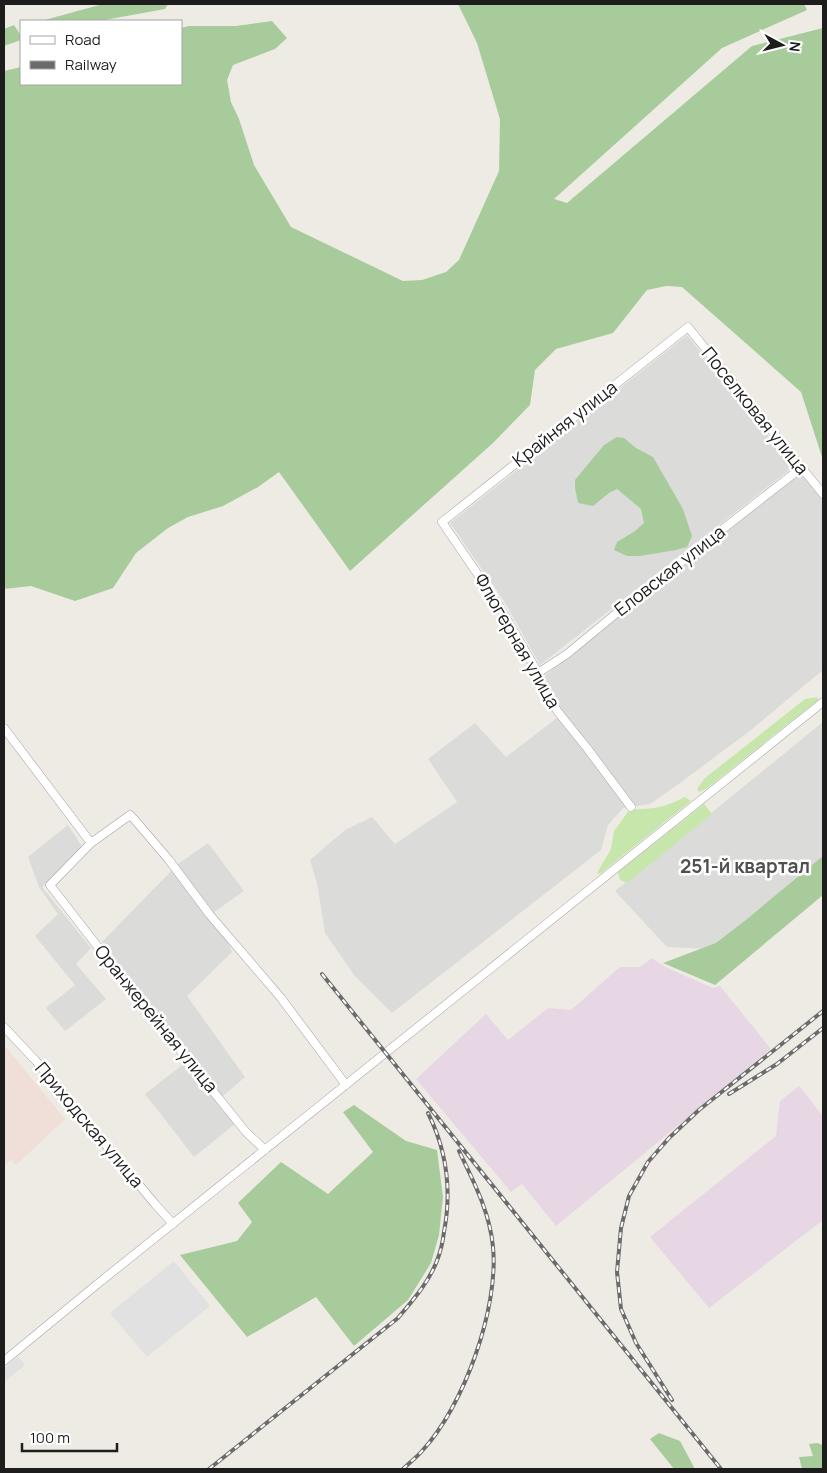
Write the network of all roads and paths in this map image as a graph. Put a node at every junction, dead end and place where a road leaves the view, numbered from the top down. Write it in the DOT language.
graph roads {
  1 [pos="688,327"];
  2 [pos="801,468"];
  3 [pos="823,494"];
  4 [pos="442,522"];
  5 [pos="538,673"];
  6 [pos="823,702"];
  7 [pos="4,728"];
  8 [pos="631,807"];
  9 [pos="91,843"];
  10 [pos="4,1027"];
  11 [pos="346,1085"];
  12 [pos="265,1150"];
  13 [pos="173,1224"];
  14 [pos="4,1361"];
  1 -- 2 [label="street, Поселковая улица"];
  1 -- 4 [label="street, Крайняя улица"];
  2 -- 3 [label="street, Поселковая улица"];
  2 -- 5 [label="street, Еловская улица"];
  4 -- 5 [label="street, Флюгерная улица"];
  5 -- 8 [label="street, Флюгерная улица"];
  6 -- 11 [label="street"];
  7 -- 9 [label="street"];
  9 -- 11 [label="street"];
  9 -- 12 [label="street, Оранжерейная улица"];
  10 -- 13 [label="street, Приходская улица"];
  11 -- 12 [label="street"];
  12 -- 13 [label="street"];
  13 -- 14 [label="street"];
}
